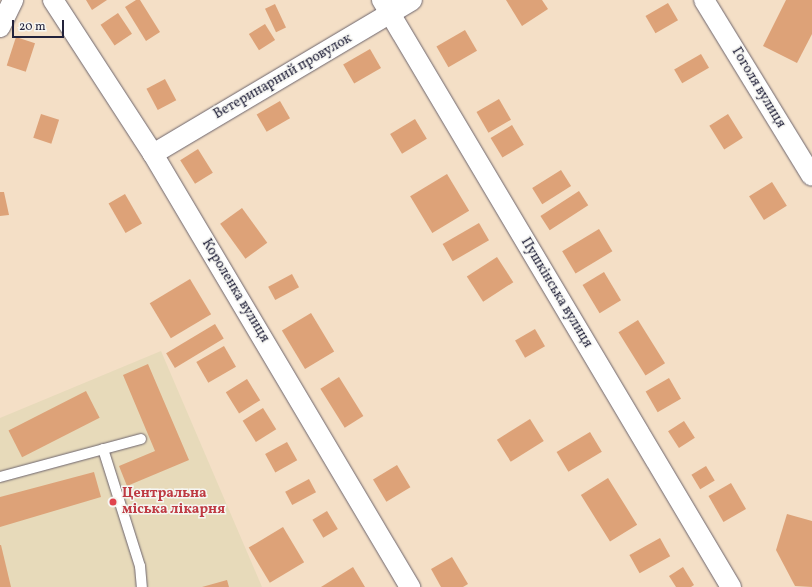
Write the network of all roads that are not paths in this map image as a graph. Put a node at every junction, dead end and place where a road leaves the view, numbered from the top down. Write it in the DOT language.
graph roads {
  1 [pos="13,0"];
  2 [pos="53,0"];
  3 [pos="412,0"];
  4 [pos="704,0"];
  5 [pos="386,7"];
  6 [pos="0,28"];
  7 [pos="153,154"];
  8 [pos="812,176"];
  9 [pos="141,439"];
  10 [pos="103,449"];
  11 [pos="0,477"];
  12 [pos="142,587"];
  13 [pos="410,587"];
  14 [pos="731,587"];
  1 -- 6 [label="street"];
  2 -- 7 [label="street, Короленка вулиця"];
  3 -- 5 [label="street, Ветеринарний провулок"];
  4 -- 8 [label="street, Гоголя вулиця"];
  5 -- 7 [label="street, Ветеринарний провулок"];
  5 -- 14 [label="street, Пушкінська вулиця"];
  7 -- 13 [label="street, Короленка вулиця"];
  9 -- 10 [label="lane"];
  10 -- 11 [label="lane"];
  10 -- 12 [label="lane"];
}
